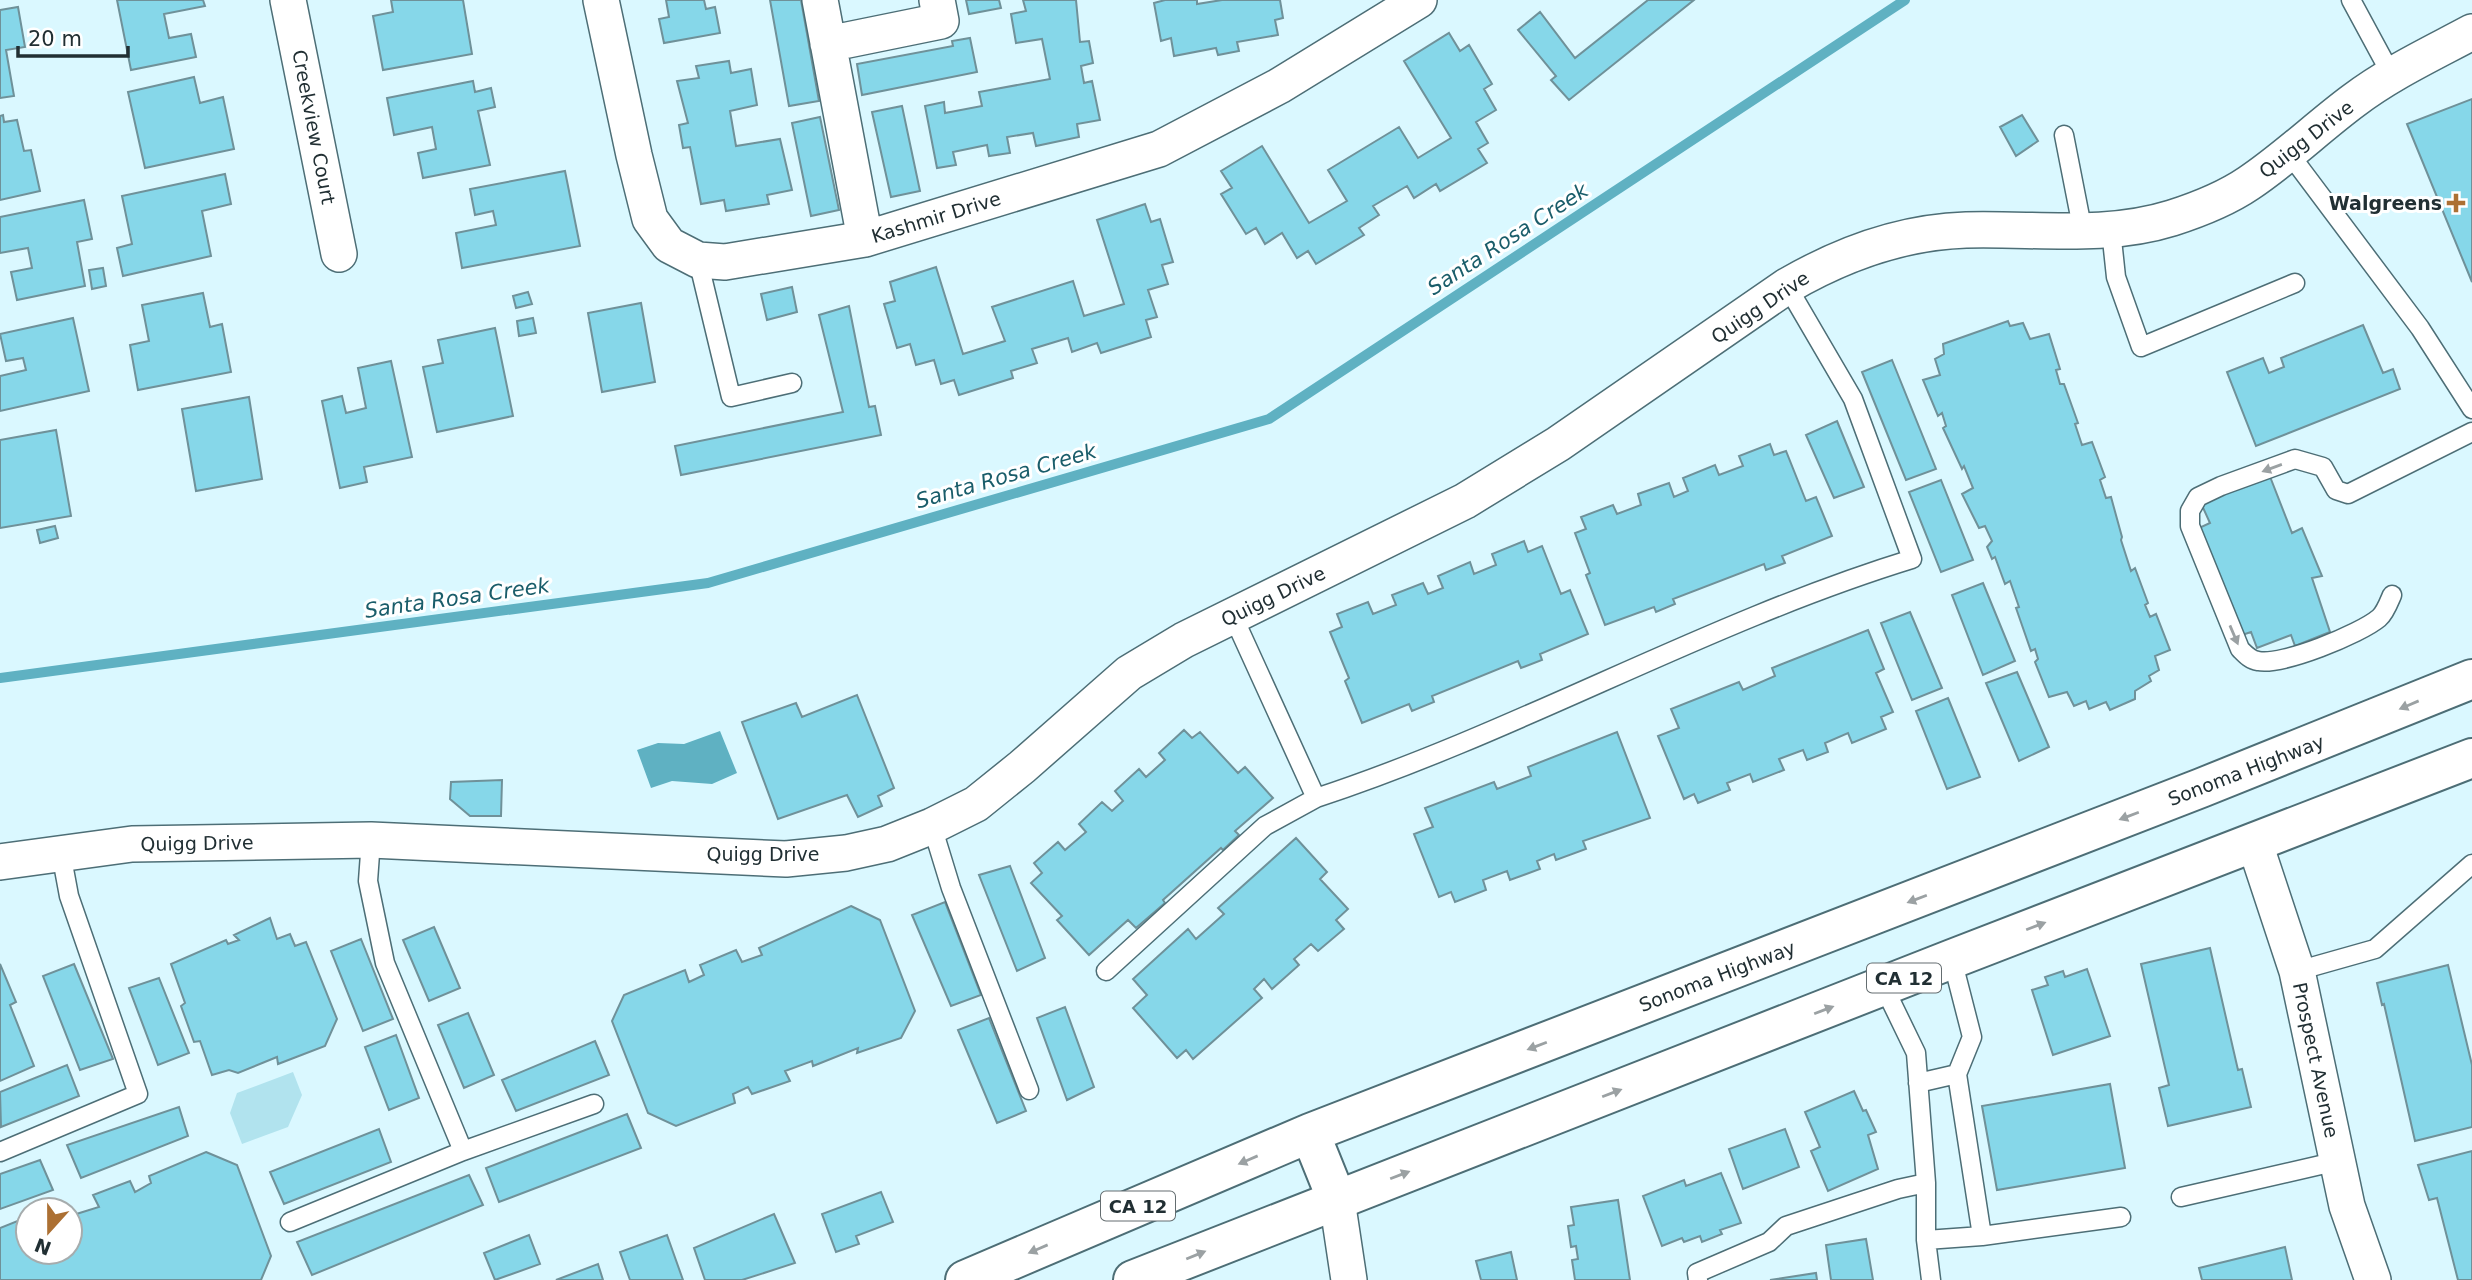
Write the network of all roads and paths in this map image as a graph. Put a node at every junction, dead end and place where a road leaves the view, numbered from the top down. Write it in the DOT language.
graph roads {
  1 [pos="288,0"];
  2 [pos="601,0"];
  3 [pos="820,0"];
  4 [pos="937,0"];
  5 [pos="1419,0"];
  6 [pos="2351,0"];
  7 [pos="1386,10"];
  8 [pos="2472,33"];
  9 [pos="828,44"];
  10 [pos="2391,74"];
  11 [pos="2064,135"];
  12 [pos="2288,152"];
  13 [pos="2097,231"];
  14 [pos="865,239"];
  15 [pos="339,254"];
  16 [pos="698,260"];
  17 [pos="2295,283"];
  18 [pos="1787,286"];
  19 [pos="792,383"];
  20 [pos="2472,409"];
  21 [pos="2472,432"];
  22 [pos="2392,595"];
  23 [pos="1233,616"];
  24 [pos="2472,679"];
  25 [pos="2472,758"];
  26 [pos="1316,798"];
  27 [pos="932,826"];
  28 [pos="371,840"];
  29 [pos="2255,841"];
  30 [pos="61,853"];
  31 [pos="0,862"];
  32 [pos="2472,864"];
  33 [pos="1952,959"];
  34 [pos="1107,971"];
  35 [pos="2297,971"];
  36 [pos="1884,987"];
  37 [pos="1957,1074"];
  38 [pos="1918,1083"];
  39 [pos="1029,1090"];
  40 [pos="594,1104"];
  41 [pos="1311,1133"];
  42 [pos="463,1151"];
  43 [pos="0,1152"];
  44 [pos="2338,1161"];
  45 [pos="1926,1184"];
  46 [pos="2181,1197"];
  47 [pos="1337,1200"];
  48 [pos="2121,1217"];
  49 [pos="290,1222"];
  50 [pos="1982,1236"];
  51 [pos="1926,1240"];
  52 [pos="965,1280"];
  53 [pos="1133,1280"];
  54 [pos="1349,1280"];
  55 [pos="1698,1280"];
  56 [pos="1931,1280"];
  57 [pos="2373,1280"];
  1 -- 15 [label="street, Creekview Court"];
  2 -- 16 [label="street, Kashmir Drive"];
  3 -- 9 [label="street"];
  4 -- 9 [label="street"];
  5 -- 7 [label="street, Kashmir Drive"];
  6 -- 10 [label="lane"];
  7 -- 14 [label="street, Kashmir Drive"];
  8 -- 10 [label="street, Quigg Drive"];
  9 -- 14 [label="street"];
  10 -- 12 [label="street, Quigg Drive"];
  11 -- 13 [label="lane"];
  12 -- 13 [label="street, Quigg Drive"];
  12 -- 20 [label="lane"];
  13 -- 17 [label="lane"];
  13 -- 18 [label="street, Quigg Drive"];
  14 -- 16 [label="street, Kashmir Drive"];
  16 -- 19 [label="lane"];
  18 -- 23 [label="street, Quigg Drive"];
  18 -- 26 [label="lane"];
  21 -- 22 [label="lane, one-way"];
  23 -- 26 [label="lane"];
  23 -- 27 [label="street, Quigg Drive"];
  24 -- 41 [label="main road, Sonoma Highway / CA 12, one-way"];
  25 -- 29 [label="main road, CA 12"];
  26 -- 34 [label="lane"];
  27 -- 28 [label="street, Quigg Drive"];
  27 -- 39 [label="lane"];
  28 -- 30 [label="street, Quigg Drive"];
  28 -- 42 [label="lane"];
  33 -- 29 [label="main road, CA 12, one-way"];
  29 -- 35 [label="street, Prospect Avenue"];
  30 -- 31 [label="street, Quigg Drive"];
  30 -- 43 [label="lane"];
  32 -- 35 [label="lane"];
  33 -- 36 [label="main road, CA 12"];
  33 -- 37 [label="lane"];
  35 -- 44 [label="street, Prospect Avenue"];
  36 -- 38 [label="lane"];
  47 -- 36 [label="main road, CA 12, one-way"];
  37 -- 38 [label="lane"];
  37 -- 50 [label="lane"];
  38 -- 45 [label="lane"];
  40 -- 42 [label="lane"];
  41 -- 47 [label="main road"];
  41 -- 52 [label="main road, Sonoma Highway / CA 12, one-way"];
  42 -- 49 [label="lane"];
  44 -- 46 [label="lane"];
  44 -- 57 [label="street, Prospect Avenue"];
  45 -- 51 [label="lane"];
  45 -- 55 [label="lane"];
  53 -- 47 [label="main road, CA 12, one-way"];
  47 -- 54 [label="street"];
  48 -- 50 [label="lane"];
  50 -- 51 [label="lane"];
  51 -- 56 [label="lane"];
}
